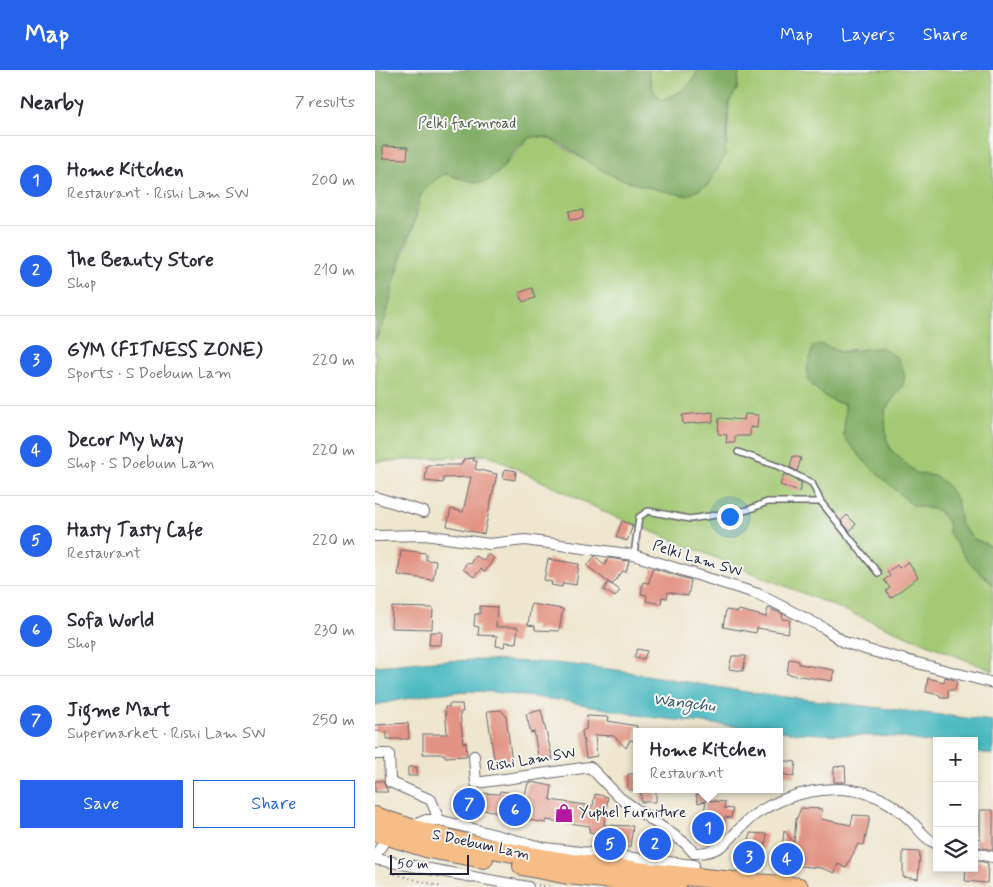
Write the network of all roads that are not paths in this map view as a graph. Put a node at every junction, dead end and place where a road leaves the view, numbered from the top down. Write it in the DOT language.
graph roads {
  1 [pos="738,452"];
  2 [pos="375,497"];
  3 [pos="821,502"];
  4 [pos="424,512"];
  5 [pos="375,536"];
  6 [pos="634,555"];
  7 [pos="878,572"];
  8 [pos="993,684"];
  9 [pos="375,754"];
  10 [pos="475,756"];
  11 [pos="375,816"];
  12 [pos="439,820"];
  13 [pos="408,828"];
  14 [pos="381,834"];
  15 [pos="933,841"];
  16 [pos="694,853"];
  17 [pos="978,854"];
  18 [pos="993,857"];
  19 [pos="375,858"];
  20 [pos="697,871"];
  21 [pos="528,887"];
  22 [pos="680,887"];
  23 [pos="799,887"];
  1 -- 3 [label="lane"];
  2 -- 4 [label="street"];
  3 -- 6 [label="lane"];
  3 -- 7 [label="lane"];
  5 -- 6 [label="street, Pelki Lam SW"];
  6 -- 8 [label="street, Pelki Lam SW"];
  9 -- 12 [label="street"];
  10 -- 16 [label="street, Rishi Lam SW"];
  11 -- 13 [label="highway, S Doebum Lam"];
  12 -- 13 [label="street"];
  12 -- 20 [label="street"];
  13 -- 20 [label="highway, S Doebum Lam"];
  14 -- 19 [label="street"];
  14 -- 22 [label="highway, S Doebum Lam"];
  15 -- 16 [label="street"];
  16 -- 20 [label="street"];
  17 -- 18 [label="street"];
  19 -- 21 [label="street"];
  20 -- 23 [label="highway, S Doebum Lam"];
}
